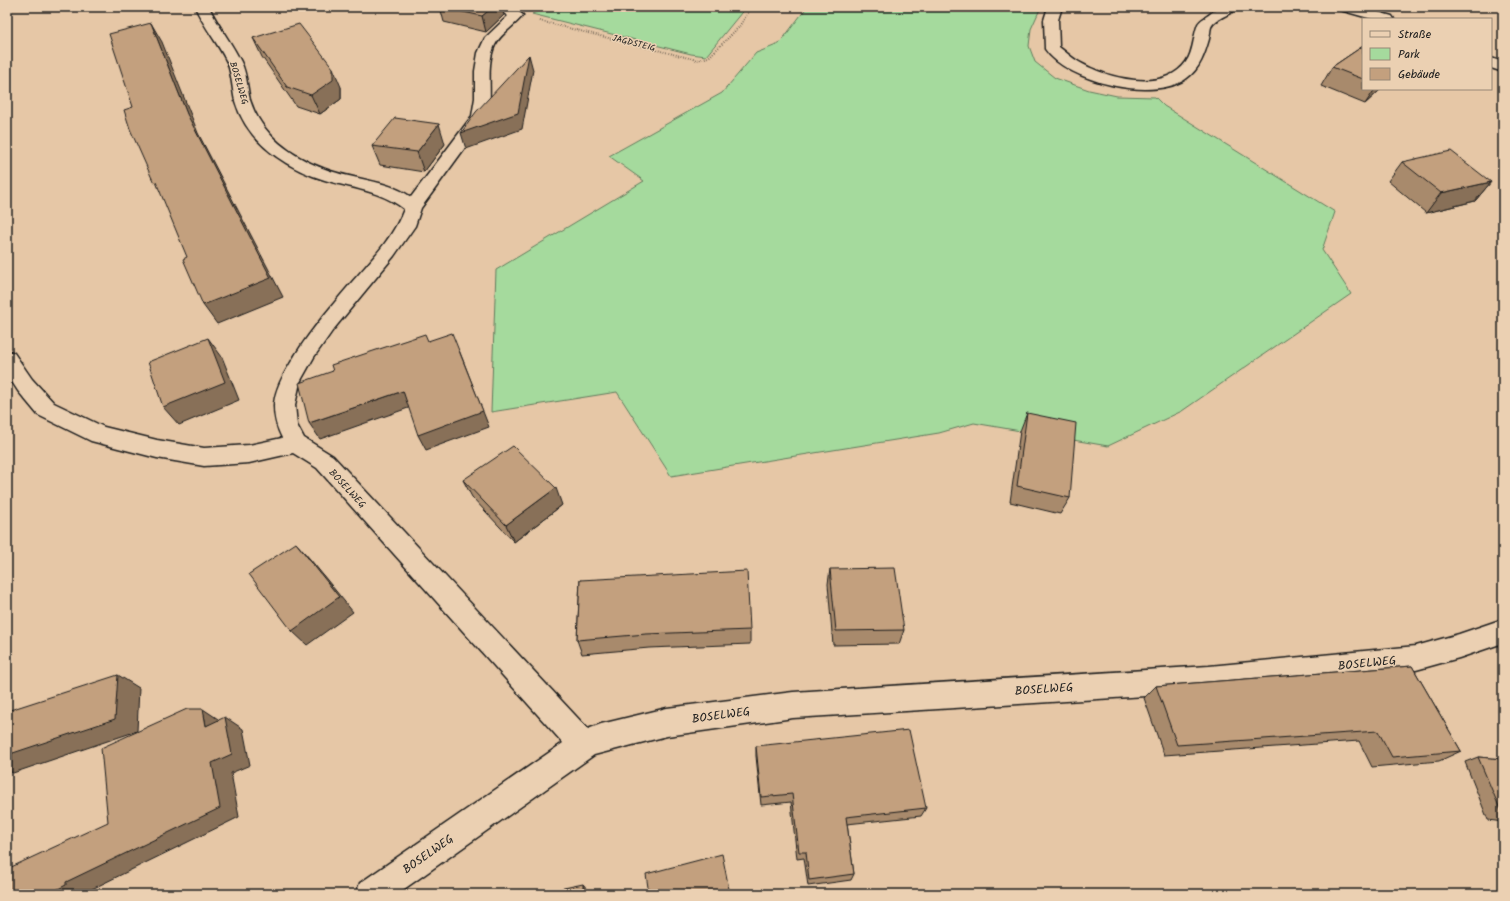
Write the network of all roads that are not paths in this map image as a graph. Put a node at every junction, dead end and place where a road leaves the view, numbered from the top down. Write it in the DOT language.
graph roads {
  1 [pos="202,7"];
  2 [pos="495,7"];
  3 [pos="1055,7"];
  4 [pos="1231,7"];
  5 [pos="1345,7"];
  6 [pos="1384,18"];
  7 [pos="1492,62"];
  8 [pos="1503,68"];
  9 [pos="413,207"];
  10 [pos="7,358"];
  11 [pos="296,444"];
  12 [pos="1503,630"];
  13 [pos="584,745"];
  14 [pos="371,894"];
  1 -- 9 [label="street, BOSELWEG"];
  2 -- 9 [label="street"];
  3 -- 4 [label="street"];
  5 -- 6 [label="street"];
  7 -- 8 [label="street"];
  9 -- 11 [label="street"];
  10 -- 11 [label="street"];
  11 -- 13 [label="street, BOSELWEG"];
  12 -- 13 [label="street, BOSELWEG"];
  13 -- 14 [label="street, BOSELWEG"];
}
